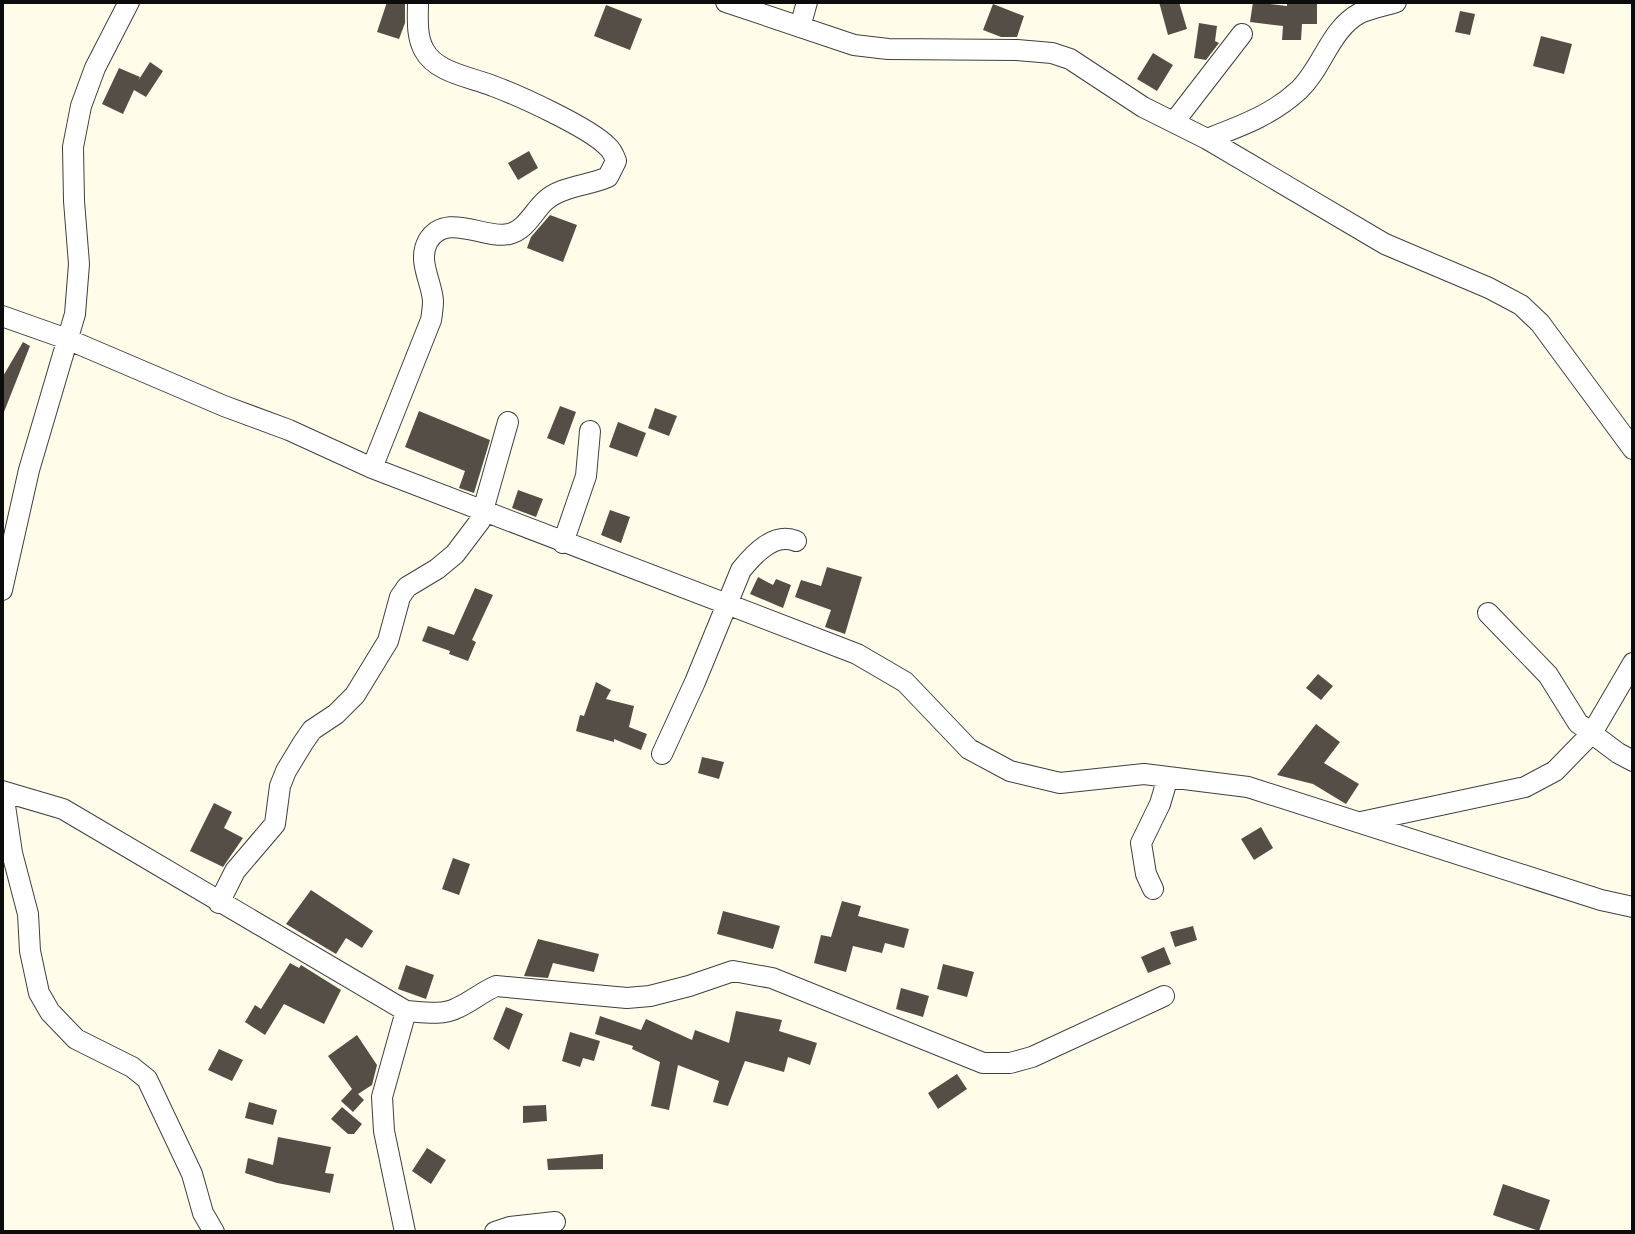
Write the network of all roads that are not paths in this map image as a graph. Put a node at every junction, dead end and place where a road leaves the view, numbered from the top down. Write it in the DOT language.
graph roads {
  1 [pos="129,2"];
  2 [pos="418,2"];
  3 [pos="726,2"];
  4 [pos="807,2"];
  5 [pos="1396,2"];
  6 [pos="800,27"];
  7 [pos="1242,34"];
  8 [pos="1174,122"];
  9 [pos="1207,139"];
  10 [pos="2,316"];
  11 [pos="67,339"];
  12 [pos="508,422"];
  13 [pos="590,431"];
  14 [pos="1633,449"];
  15 [pos="372,468"];
  16 [pos="484,511"];
  17 [pos="796,541"];
  18 [pos="563,543"];
  19 [pos="2,590"];
  20 [pos="726,605"];
  21 [pos="1488,613"];
  22 [pos="1633,663"];
  23 [pos="1592,733"];
  24 [pos="662,754"];
  25 [pos="1633,761"];
  26 [pos="1168,777"];
  27 [pos="3,792"];
  28 [pos="1358,823"];
  29 [pos="1153,889"];
  30 [pos="219,903"];
  31 [pos="1633,907"];
  32 [pos="1164,996"];
  33 [pos="406,1011"];
  34 [pos="555,1222"];
  35 [pos="214,1232"];
  36 [pos="405,1232"];
  37 [pos="495,1232"];
  1 -- 11 [label="street"];
  2 -- 15 [label="street"];
  3 -- 6 [label="street"];
  4 -- 6 [label="street"];
  5 -- 9 [label="street"];
  6 -- 8 [label="street"];
  7 -- 8 [label="street"];
  8 -- 9 [label="street"];
  9 -- 14 [label="street"];
  10 -- 11 [label="street"];
  11 -- 15 [label="street"];
  11 -- 19 [label="street"];
  12 -- 16 [label="street"];
  13 -- 18 [label="street"];
  15 -- 16 [label="street"];
  16 -- 18 [label="street"];
  16 -- 30 [label="street"];
  17 -- 20 [label="street"];
  18 -- 20 [label="street"];
  20 -- 24 [label="street"];
  20 -- 26 [label="street"];
  21 -- 23 [label="street"];
  22 -- 23 [label="street"];
  23 -- 25 [label="street"];
  23 -- 28 [label="street"];
  26 -- 28 [label="street"];
  26 -- 29 [label="street"];
  27 -- 30 [label="street"];
  27 -- 35 [label="street"];
  28 -- 31 [label="street"];
  30 -- 33 [label="street"];
  32 -- 33 [label="street"];
  33 -- 36 [label="street"];
  34 -- 37 [label="street"];
}
